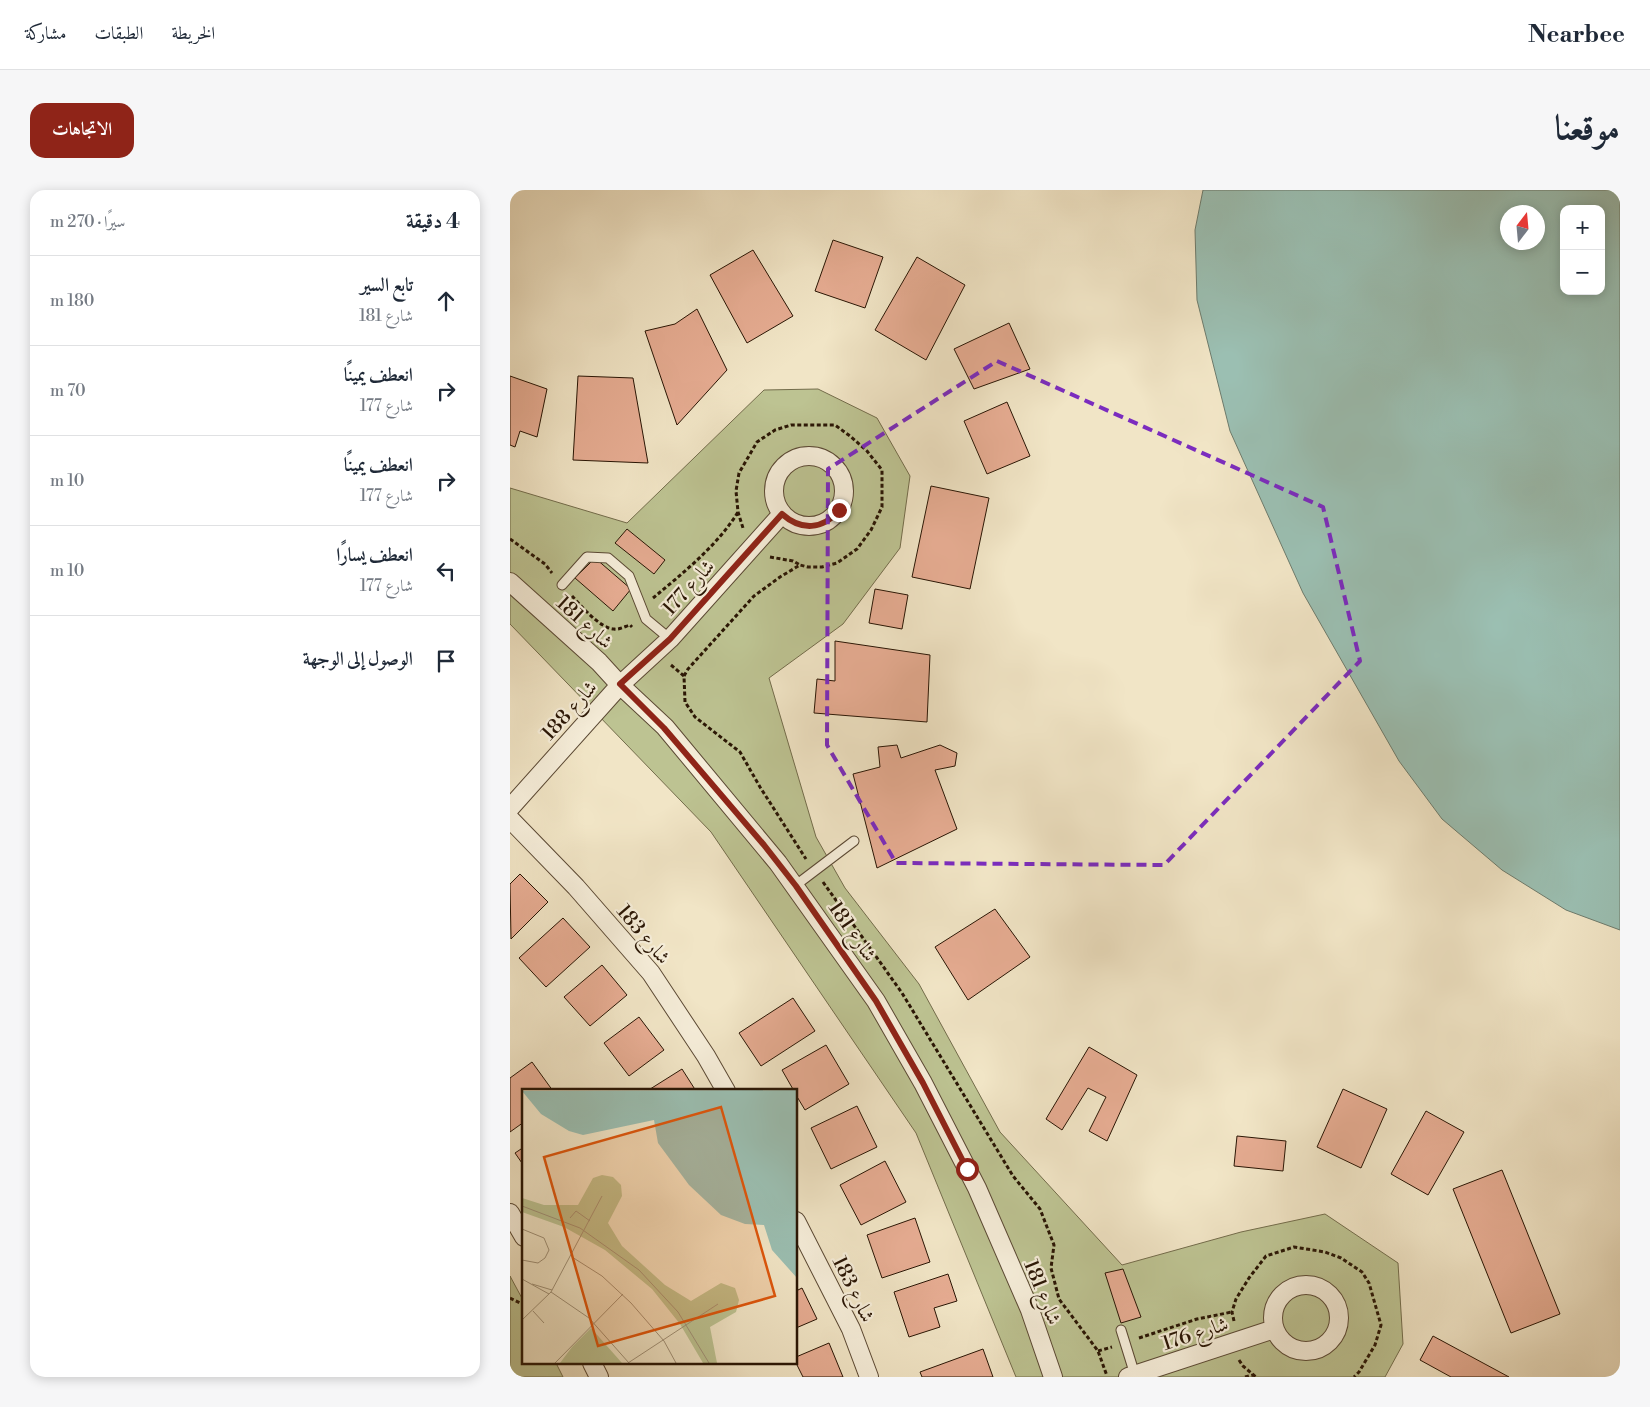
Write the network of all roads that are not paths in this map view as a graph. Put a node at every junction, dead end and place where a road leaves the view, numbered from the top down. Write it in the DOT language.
graph roads {
  1 [pos="782,514"];
  2 [pos="510,582"];
  3 [pos="562,585"];
  4 [pos="670,639"];
  5 [pos="620,684"];
  6 [pos="510,808"];
  7 [pos="510,819"];
  8 [pos="854,841"];
  9 [pos="796,886"];
  10 [pos="725,1089"];
  11 [pos="510,1212"];
  12 [pos="798,1225"];
  13 [pos="520,1233"];
  14 [pos="1274,1329"];
  15 [pos="1121,1330"];
  16 [pos="592,1364"];
  17 [pos="1131,1376"];
  18 [pos="599,1377"];
  19 [pos="869,1377"];
  20 [pos="1053,1377"];
  1 -- 4 [label="street, شارع 177"];
  2 -- 5 [label="street, شارع 181"];
  3 -- 4 [label="lane"];
  4 -- 5 [label="street, شارع 177"];
  5 -- 6 [label="street, شارع 188"];
  5 -- 9 [label="street, شارع 181"];
  7 -- 10 [label="street, شارع 183"];
  8 -- 9 [label="lane"];
  9 -- 20 [label="street, شارع 181"];
  11 -- 13 [label="street"];
  12 -- 19 [label="street, شارع 183"];
  14 -- 17 [label="street, شارع 176"];
  15 -- 17 [label="lane"];
  16 -- 18 [label="street"];
}
